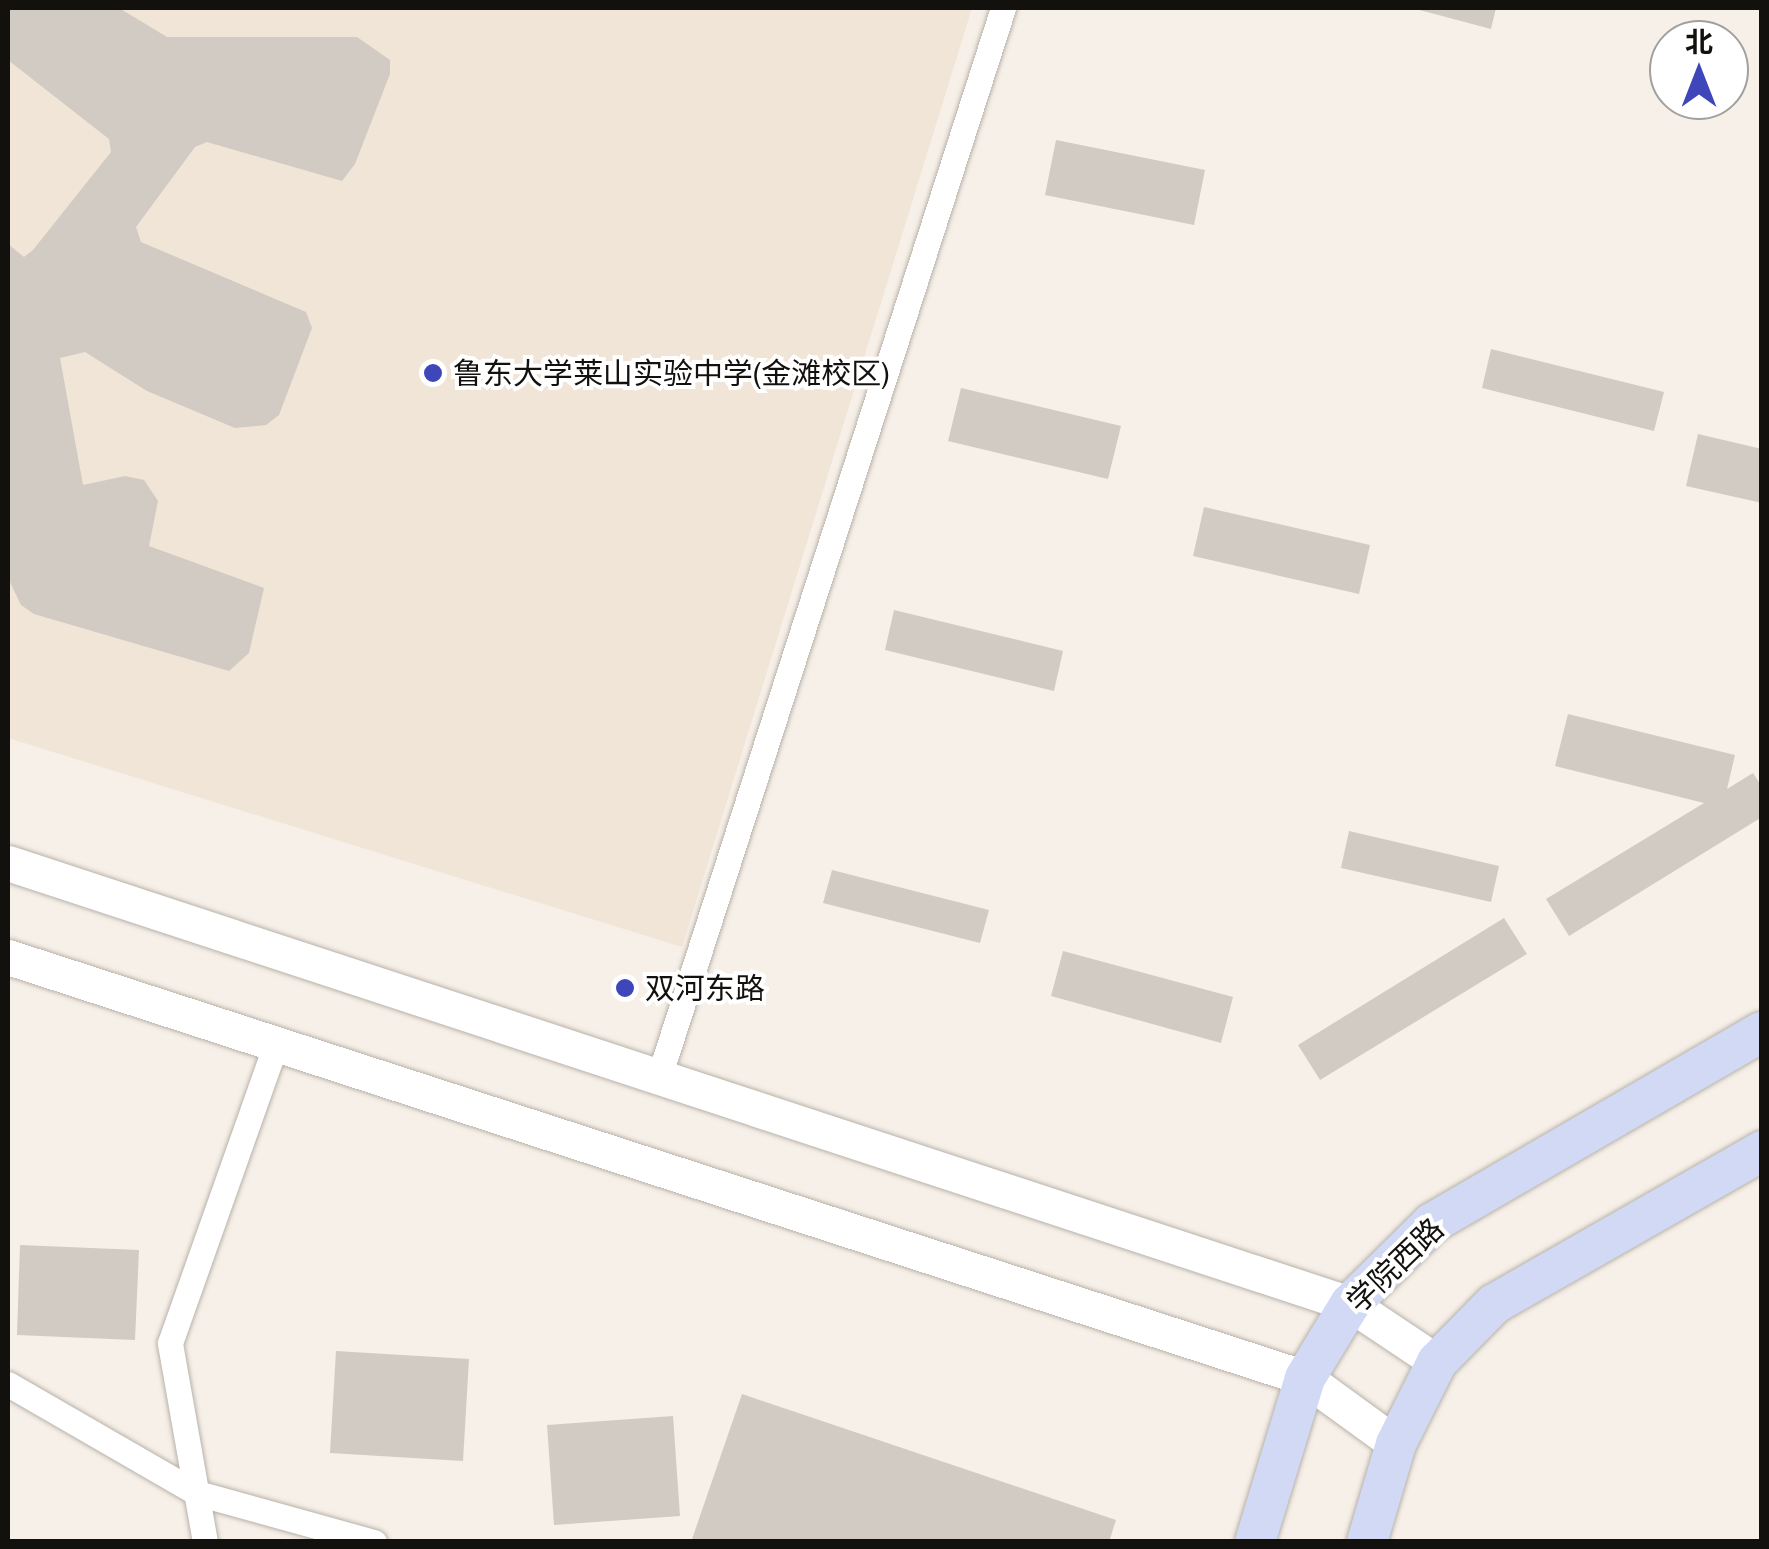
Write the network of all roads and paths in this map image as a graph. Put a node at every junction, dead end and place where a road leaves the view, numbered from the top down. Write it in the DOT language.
graph roads {
  1 [pos="1002,8"];
  2 [pos="8,863"];
  3 [pos="8,957"];
  4 [pos="1762,1032"];
  5 [pos="276,1044"];
  6 [pos="659,1077"];
  7 [pos="1762,1151"];
  8 [pos="1350,1304"];
  9 [pos="1438,1362"];
  10 [pos="1306,1378"];
  11 [pos="8,1384"];
  12 [pos="1396,1444"];
  13 [pos="197,1493"];
  14 [pos="205,1542"];
  15 [pos="374,1542"];
  16 [pos="1255,1542"];
  17 [pos="1367,1542"];
  1 -- 6 [label="street"];
  2 -- 6 [label="street"];
  3 -- 5 [label="street"];
  4 -- 8 [label="main road, 学院西路"];
  5 -- 10 [label="street"];
  5 -- 13 [label="street"];
  6 -- 8 [label="street"];
  7 -- 9 [label="main road"];
  8 -- 9 [label="street"];
  8 -- 10 [label="main road, 学院西路"];
  9 -- 12 [label="main road"];
  10 -- 12 [label="street"];
  10 -- 16 [label="main road, 学院西路"];
  11 -- 13 [label="street"];
  12 -- 17 [label="main road"];
  13 -- 14 [label="street"];
  13 -- 15 [label="street"];
}
